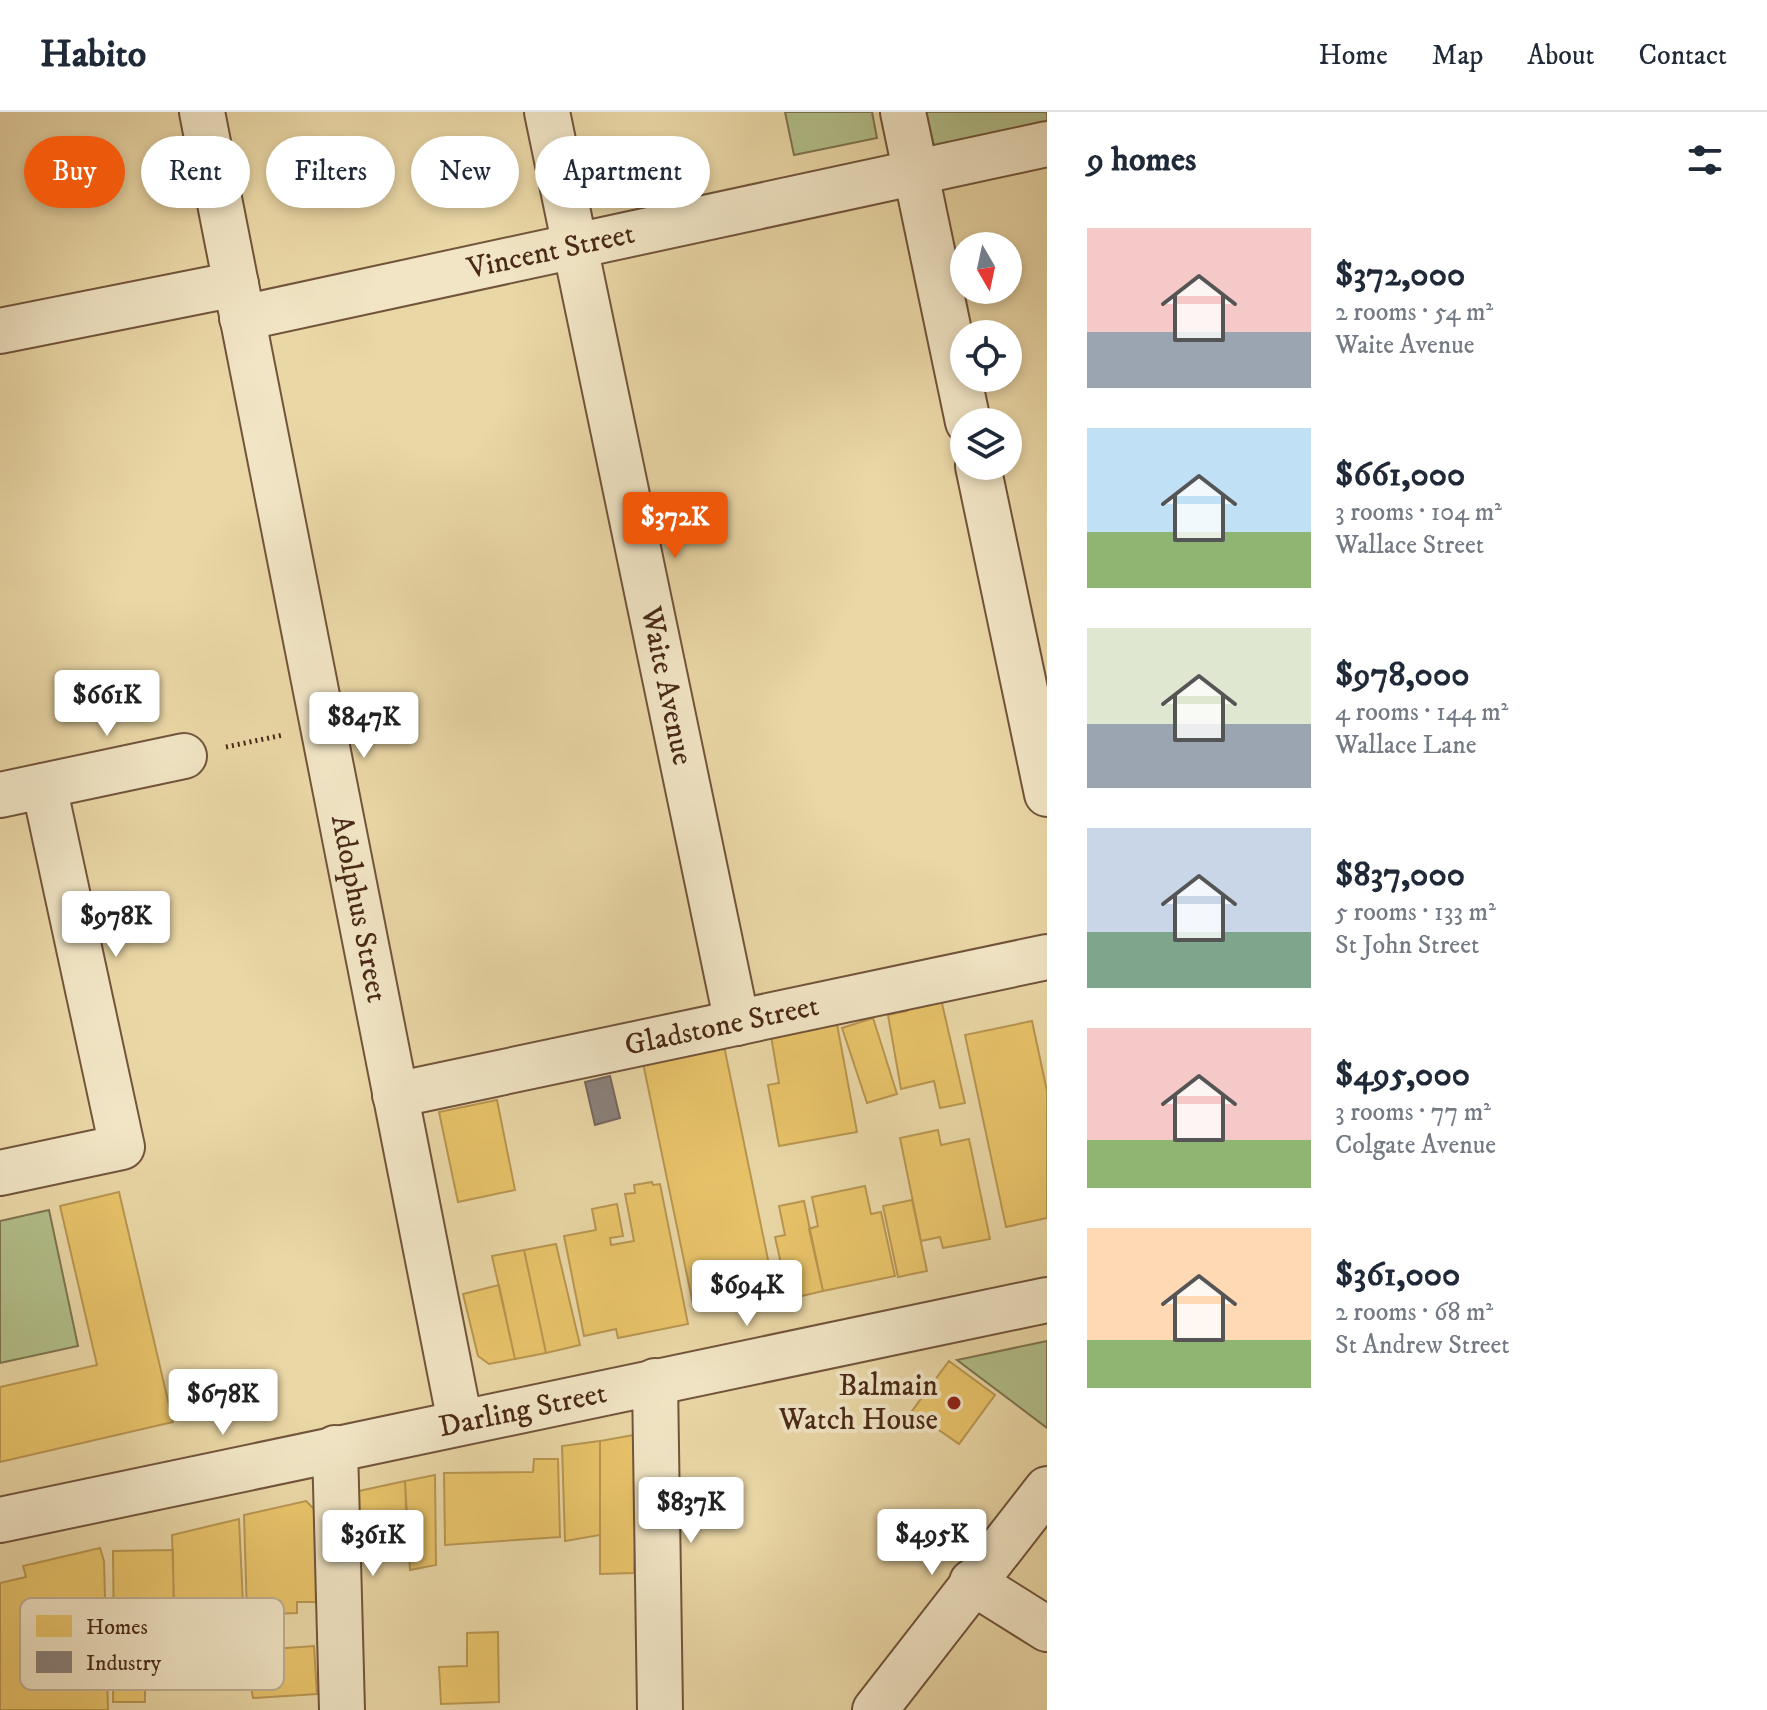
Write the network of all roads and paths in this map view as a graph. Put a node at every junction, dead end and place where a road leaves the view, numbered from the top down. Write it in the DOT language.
graph roads {
  1 [pos="202,112"];
  2 [pos="547,112"];
  3 [pos="903,112"];
  4 [pos="1047,144"];
  5 [pos="916,172"];
  6 [pos="574,246"];
  7 [pos="239,301"];
  8 [pos="0,331"];
  9 [pos="965,408"];
  10 [pos="981,480"];
  11 [pos="323,726"];
  12 [pos="184,756"];
  13 [pos="44,786"];
  14 [pos="1047,794"];
  15 [pos="0,795"];
  16 [pos="1047,957"];
  17 [pos="737,1023"];
  18 [pos="395,1095"];
  19 [pos="0,1173"];
  20 [pos="1047,1300"];
  21 [pos="655,1381"];
  22 [pos="460,1422"];
  23 [pos="335,1448"];
  24 [pos="1047,1489"];
  25 [pos="0,1520"];
  26 [pos="972,1582"];
  27 [pos="1047,1629"];
  28 [pos="342,1710"];
  29 [pos="660,1710"];
  30 [pos="875,1710"];
  1 -- 7 [label="street, Adolphus Street"];
  2 -- 6 [label="street, Waite Avenue"];
  3 -- 5 [label="street"];
  4 -- 5 [label="street, Vincent Street"];
  5 -- 6 [label="street, Vincent Street"];
  5 -- 9 [label="street"];
  6 -- 7 [label="street, Vincent Street"];
  6 -- 17 [label="street, Waite Avenue"];
  7 -- 8 [label="street, Vincent Street"];
  7 -- 11 [label="street, Adolphus Street"];
  10 -- 14 [label="street"];
  11 -- 12 [label="path"];
  11 -- 18 [label="street, Adolphus Street"];
  12 -- 13 [label="street"];
  13 -- 15 [label="street"];
  13 -- 19 [label="street"];
  16 -- 17 [label="street, Gladstone Street"];
  17 -- 18 [label="street, Gladstone Street"];
  18 -- 22 [label="street, Adolphus Street"];
  20 -- 21 [label="street, Darling Street"];
  21 -- 22 [label="street, Darling Street"];
  21 -- 29 [label="street"];
  22 -- 23 [label="street, Darling Street"];
  23 -- 25 [label="street, Darling Street"];
  23 -- 28 [label="street"];
  24 -- 26 [label="street"];
  26 -- 27 [label="street"];
  26 -- 30 [label="street"];
}
